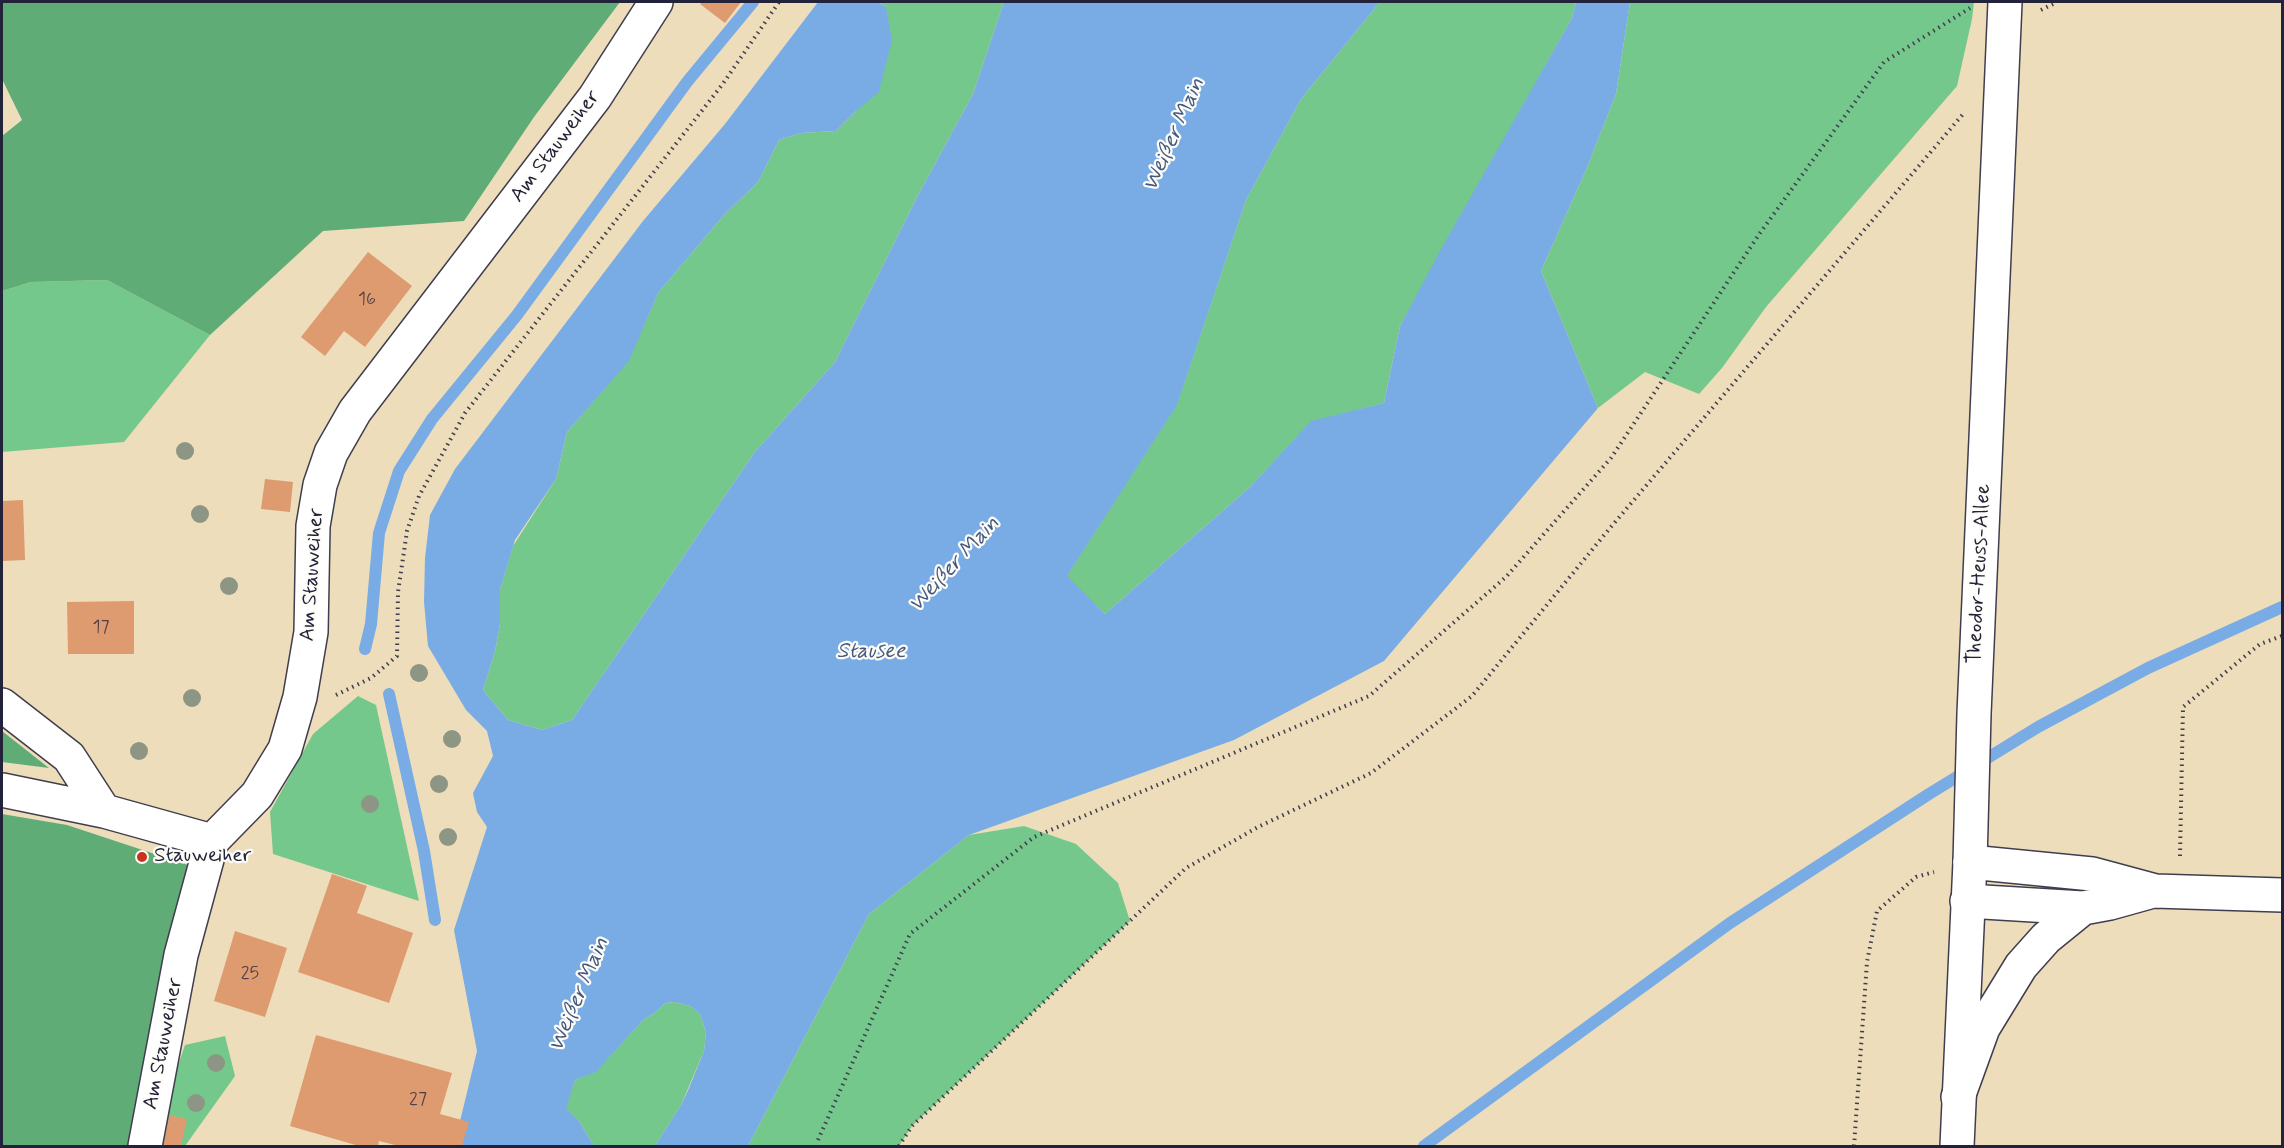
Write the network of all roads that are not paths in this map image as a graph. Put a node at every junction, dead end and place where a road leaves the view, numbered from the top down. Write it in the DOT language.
graph roads {
  1 [pos="656,2"];
  2 [pos="2005,2"];
  3 [pos="2,705"];
  4 [pos="2,790"];
  5 [pos="104,812"];
  6 [pos="212,841"];
  7 [pos="1970,862"];
  8 [pos="2167,892"];
  9 [pos="2283,895"];
  10 [pos="1967,901"];
  11 [pos="2083,908"];
  12 [pos="1958,1097"];
  13 [pos="145,1146"];
  14 [pos="1957,1146"];
  1 -- 6 [label="main road, Am Stauweiher"];
  2 -- 7 [label="main road, Theodor-Heuss-Allee"];
  3 -- 5 [label="main road"];
  4 -- 5 [label="main road"];
  5 -- 6 [label="main road"];
  6 -- 13 [label="main road, Am Stauweiher"];
  7 -- 8 [label="main road"];
  7 -- 10 [label="main road, Theodor-Heuss-Allee"];
  8 -- 9 [label="main road"];
  8 -- 11 [label="main road"];
  10 -- 11 [label="main road"];
  10 -- 12 [label="main road, Theodor-Heuss-Allee"];
  11 -- 12 [label="main road"];
  12 -- 14 [label="main road, Theodor-Heuss-Allee"];
}
